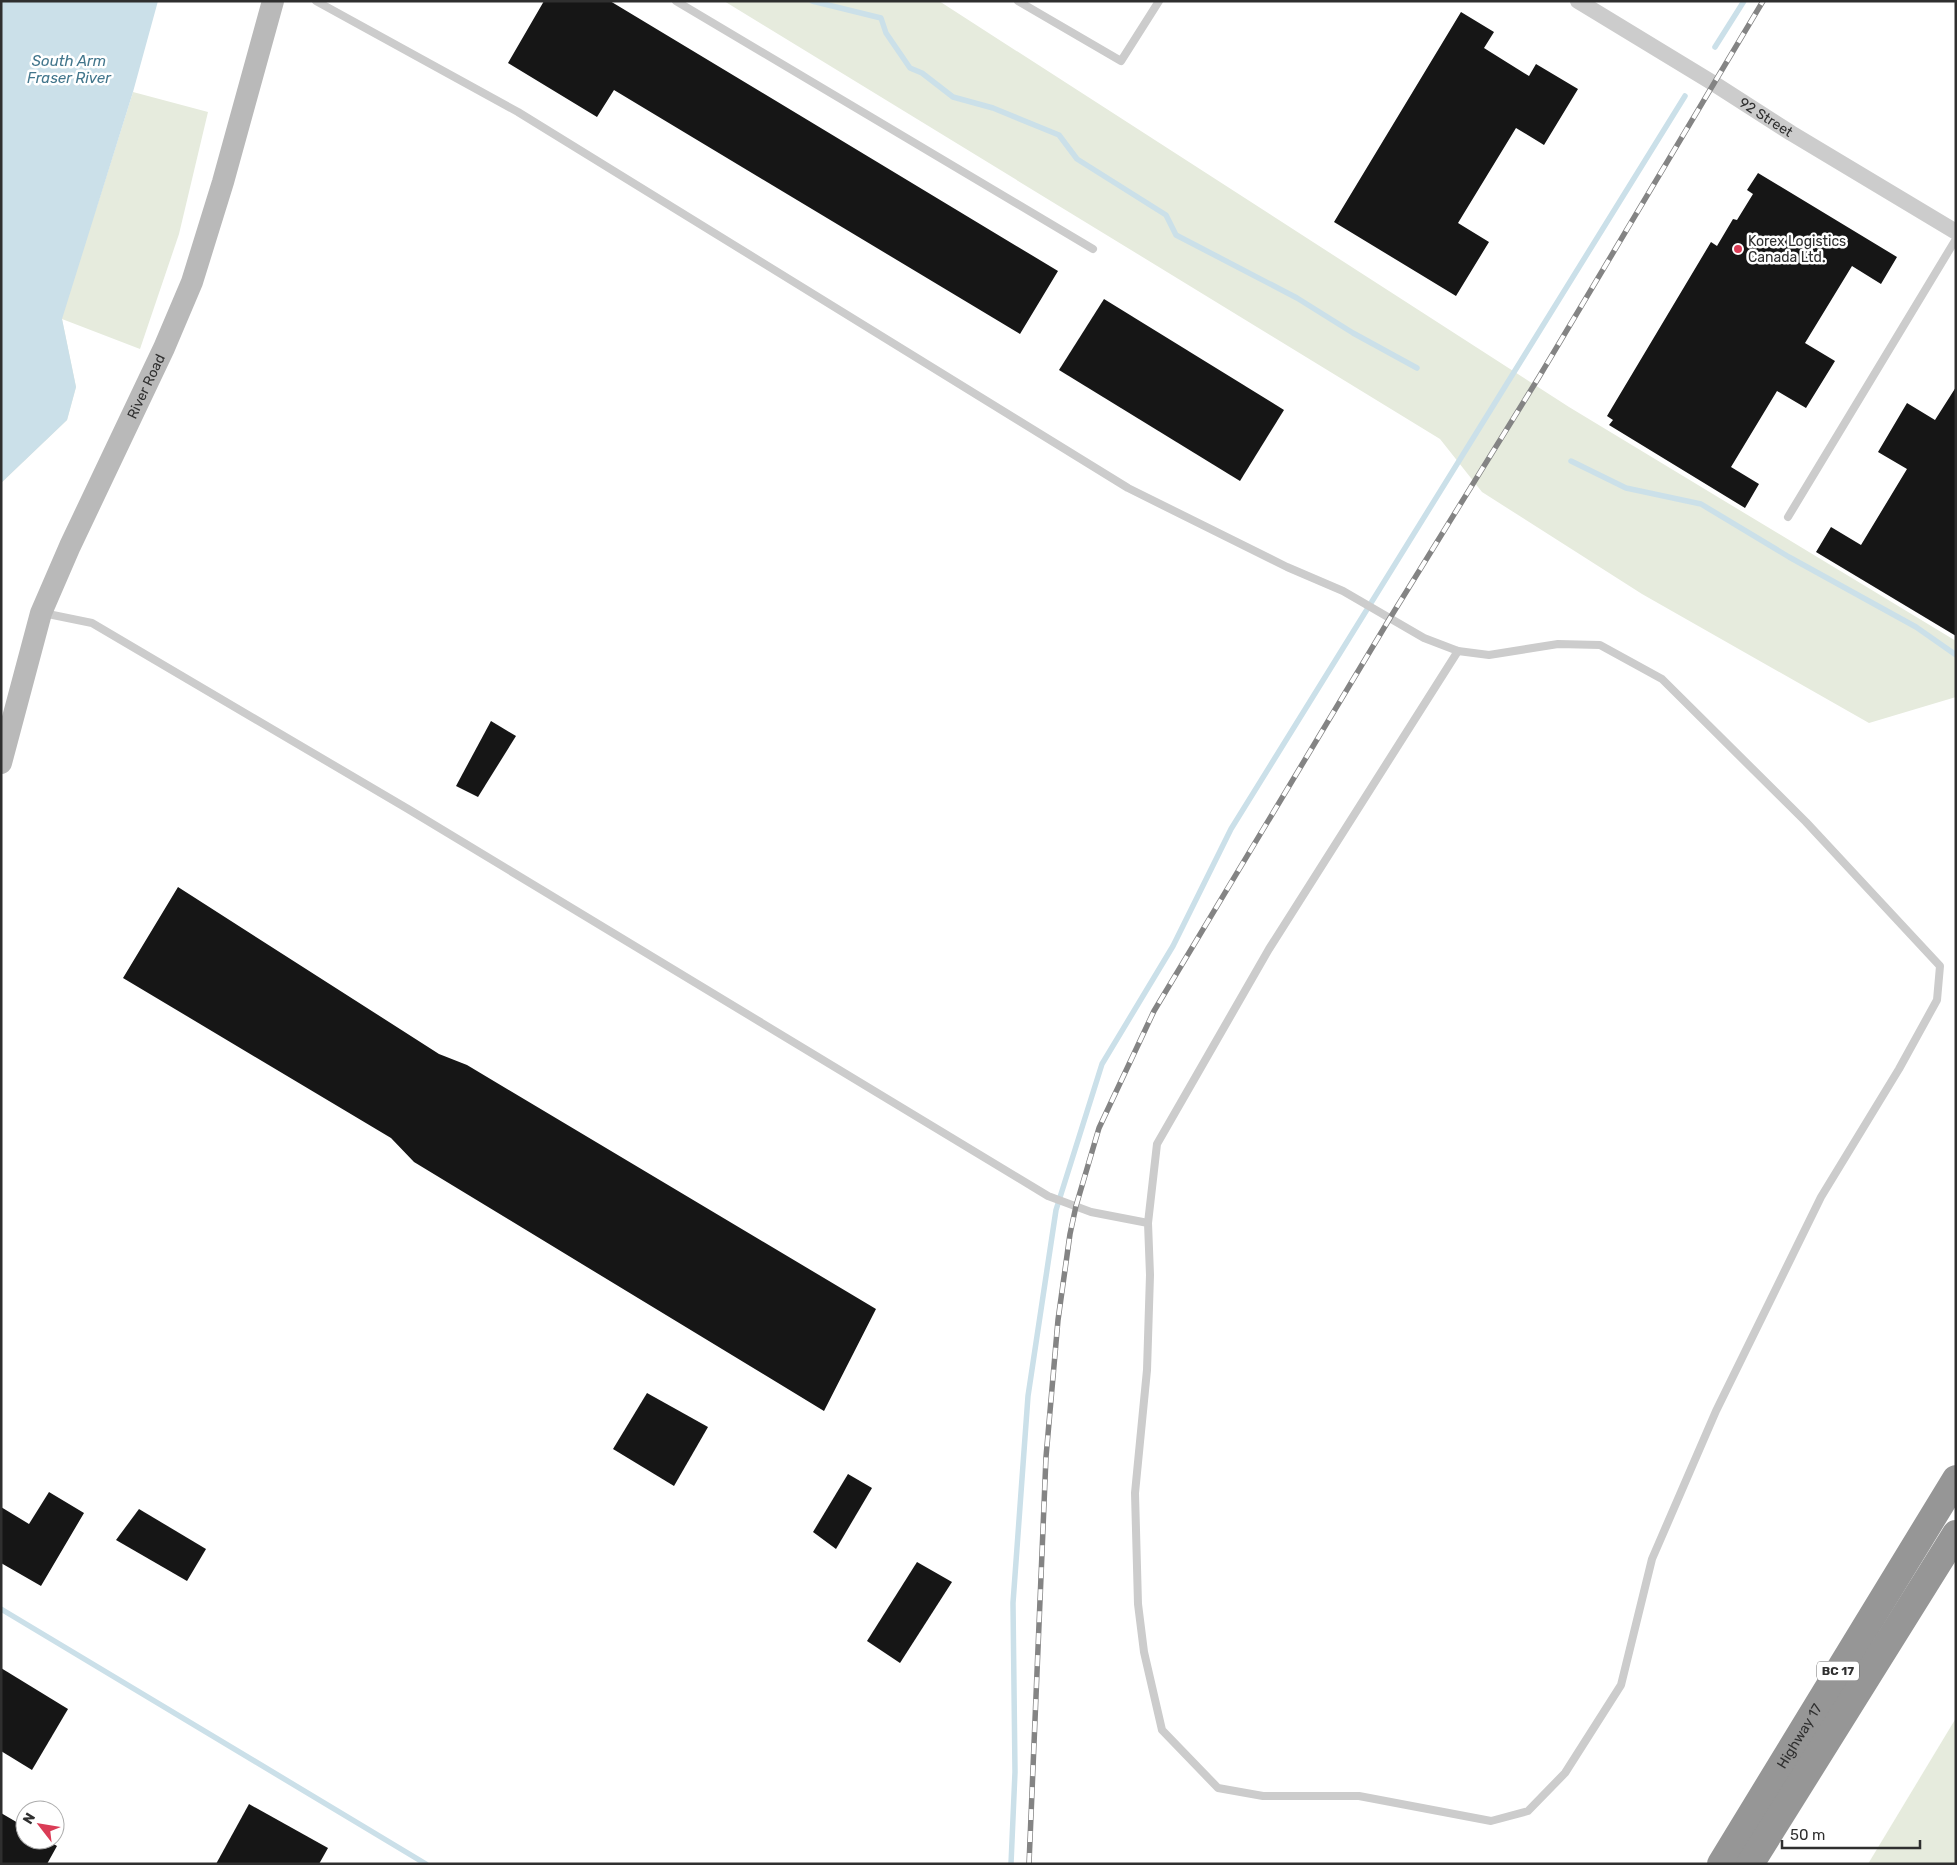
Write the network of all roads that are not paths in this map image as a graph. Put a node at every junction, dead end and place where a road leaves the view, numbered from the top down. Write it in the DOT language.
graph roads {
  1 [pos="273,1"];
  2 [pos="316,1"];
  3 [pos="676,1"];
  4 [pos="1018,1"];
  5 [pos="1159,1"];
  6 [pos="1578,1"];
  7 [pos="1956,232"];
  8 [pos="1956,239"];
  9 [pos="1093,249"];
  10 [pos="1788,517"];
  11 [pos="42,613"];
  12 [pos="1458,651"];
  13 [pos="1,763"];
  14 [pos="1148,1223"];
  15 [pos="1956,1479"];
  16 [pos="1956,1534"];
  17 [pos="1721,1864"];
  18 [pos="1750,1864"];
  1 -- 11 [label="main road, River Road"];
  2 -- 12 [label="lane"];
  3 -- 9 [label="lane"];
  4 -- 5 [label="lane"];
  6 -- 7 [label="street, 92 Street"];
  8 -- 10 [label="lane"];
  11 -- 13 [label="main road, River Road"];
  11 -- 14 [label="lane"];
  12 -- 14 [label="lane"];
  12 -- 14 [label="lane"];
  15 -- 17 [label="highway, Highway 17 / BC 17"];
  16 -- 18 [label="highway, Highway 17 / BC 17"];
}
